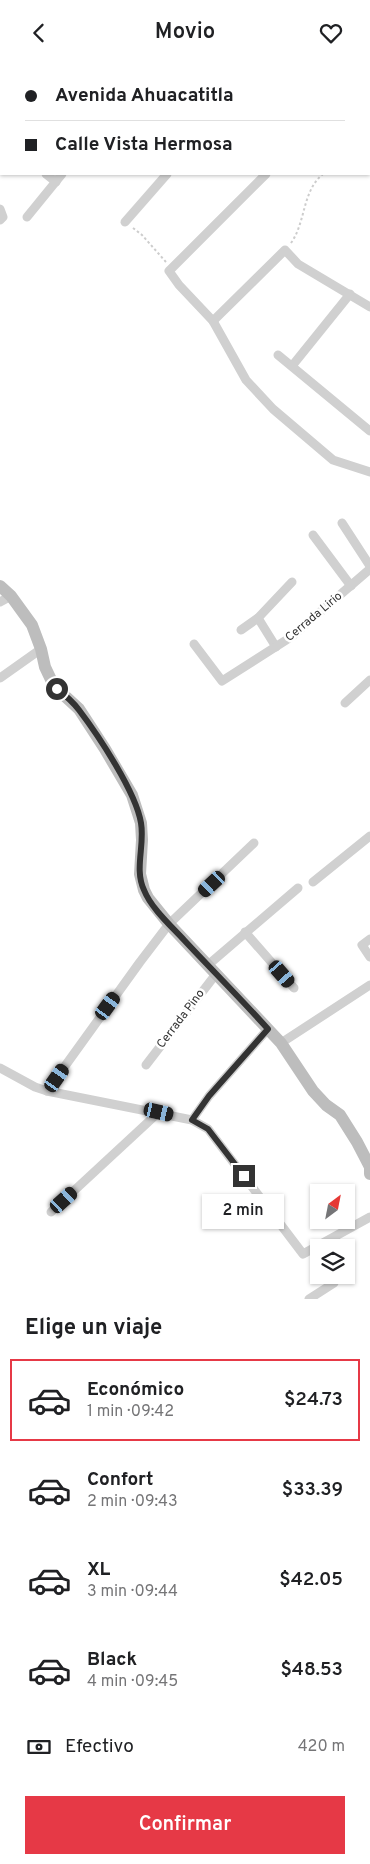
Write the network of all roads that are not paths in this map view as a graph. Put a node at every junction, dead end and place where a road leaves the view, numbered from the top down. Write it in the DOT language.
graph roads {
  1 [pos="0,132"];
  2 [pos="0,146"];
  3 [pos="47,175"];
  4 [pos="61,175"];
  5 [pos="166,175"];
  6 [pos="265,175"];
  7 [pos="56,182"];
  8 [pos="0,209"];
  9 [pos="27,217"];
  10 [pos="1,220"];
  11 [pos="125,222"];
  12 [pos="350,294"];
  13 [pos="370,307"];
  14 [pos="213,321"];
  15 [pos="278,355"];
  16 [pos="292,366"];
  17 [pos="370,431"];
  18 [pos="370,473"];
  19 [pos="342,523"];
  20 [pos="313,535"];
  21 [pos="370,567"];
  22 [pos="292,582"];
  23 [pos="0,586"];
  24 [pos="351,586"];
  25 [pos="5,599"];
  26 [pos="258,618"];
  27 [pos="241,630"];
  28 [pos="194,644"];
  29 [pos="276,647"];
  30 [pos="41,649"];
  31 [pos="0,678"];
  32 [pos="370,680"];
  33 [pos="345,703"];
  34 [pos="370,836"];
  35 [pos="254,843"];
  36 [pos="313,882"];
  37 [pos="298,888"];
  38 [pos="169,924"];
  39 [pos="246,932"];
  40 [pos="370,939"];
  41 [pos="370,957"];
  42 [pos="212,969"];
  43 [pos="370,985"];
  44 [pos="294,988"];
  45 [pos="268,1029"];
  46 [pos="281,1043"];
  47 [pos="146,1065"];
  48 [pos="0,1067"];
  49 [pos="47,1091"];
  50 [pos="159,1112"];
  51 [pos="192,1120"];
  52 [pos="370,1174"];
  53 [pos="51,1212"];
  54 [pos="370,1217"];
  55 [pos="331,1239"];
  56 [pos="310,1251"];
  57 [pos="332,1284"];
  58 [pos="309,1299"];
  1 -- 2 [label="street"];
  3 -- 7 [label="street"];
  4 -- 7 [label="street"];
  5 -- 11 [label="street"];
  6 -- 14 [label="street"];
  7 -- 9 [label="street"];
  8 -- 10 [label="street"];
  12 -- 13 [label="street"];
  12 -- 14 [label="street"];
  12 -- 16 [label="street"];
  14 -- 18 [label="street"];
  15 -- 16 [label="street"];
  16 -- 17 [label="street"];
  19 -- 21 [label="street"];
  20 -- 24 [label="street, Cerrada Lirio"];
  21 -- 24 [label="street, Cerrada Lirio"];
  22 -- 26 [label="street"];
  23 -- 25 [label="street"];
  24 -- 29 [label="street, Cerrada Lirio"];
  25 -- 30 [label="street"];
  26 -- 27 [label="street"];
  26 -- 29 [label="street, Cerrada Lirio"];
  28 -- 29 [label="street, Cerrada Lirio"];
  30 -- 31 [label="street"];
  30 -- 38 [label="street"];
  32 -- 33 [label="street"];
  34 -- 36 [label="street"];
  35 -- 38 [label="street"];
  37 -- 39 [label="street, Cerrada Pino"];
  38 -- 42 [label="street"];
  38 -- 49 [label="street"];
  39 -- 42 [label="street, Cerrada Pino"];
  39 -- 44 [label="street"];
  40 -- 41 [label="street"];
  42 -- 45 [label="street"];
  42 -- 47 [label="street, Cerrada Pino"];
  43 -- 46 [label="street"];
  45 -- 46 [label="street"];
  45 -- 51 [label="street"];
  46 -- 52 [label="street"];
  48 -- 49 [label="street"];
  49 -- 50 [label="street"];
  50 -- 51 [label="street"];
  50 -- 53 [label="street"];
  51 -- 56 [label="street"];
  54 -- 55 [label="street"];
  57 -- 58 [label="street"];
}
